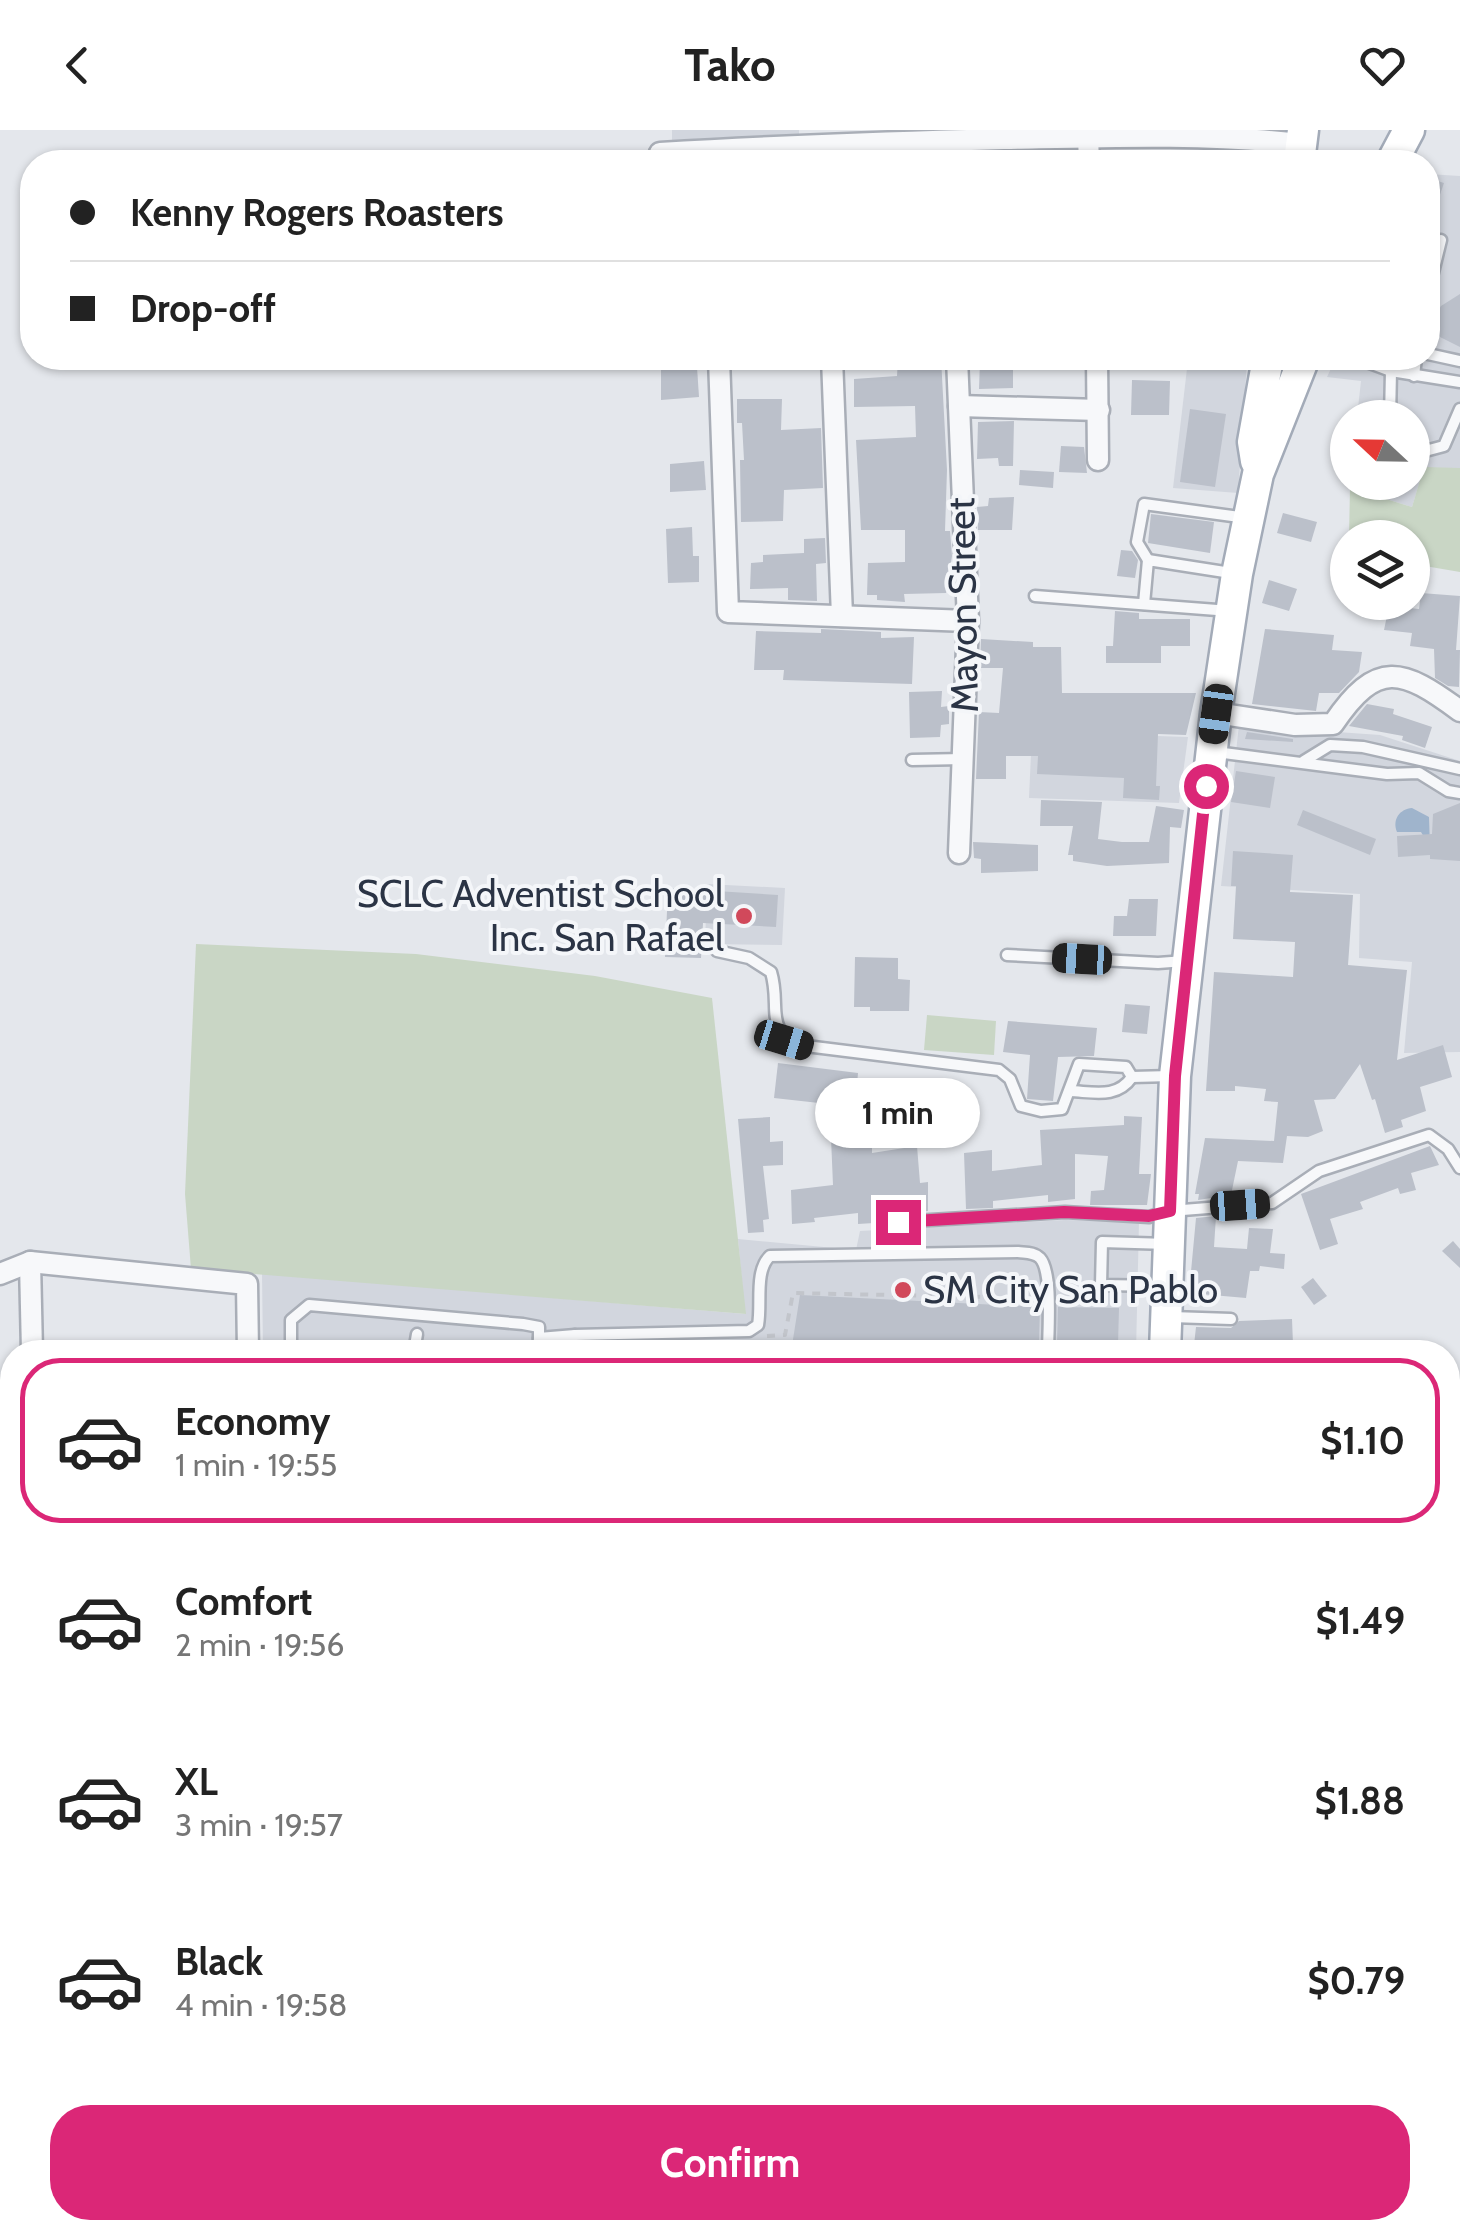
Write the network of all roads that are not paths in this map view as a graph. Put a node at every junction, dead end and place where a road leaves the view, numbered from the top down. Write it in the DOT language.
graph roads {
  1 [pos="948,135"];
  2 [pos="1088,137"];
  3 [pos="1301,146"];
  4 [pos="846,150"];
  5 [pos="1089,150"];
  6 [pos="719,370"];
  7 [pos="832,370"];
  8 [pos="958,370"];
  9 [pos="1097,370"];
  10 [pos="1266,370"];
  11 [pos="1299,370"];
  12 [pos="1386,370"];
  13 [pos="1415,370"];
  14 [pos="1391,372"];
  15 [pos="1414,376"];
  16 [pos="1460,382"];
  17 [pos="1390,400"];
  18 [pos="959,406"];
  19 [pos="1460,409"];
  20 [pos="1099,410"];
  21 [pos="1430,450"];
  22 [pos="1098,460"];
  23 [pos="1258,474"];
  24 [pos="1248,518"];
  25 [pos="1148,560"];
  26 [pos="1237,574"];
  27 [pos="1035,596"];
  28 [pos="1144,604"];
  29 [pos="1230,612"];
  30 [pos="842,616"];
  31 [pos="968,622"];
  32 [pos="1460,710"];
  33 [pos="1216,714"];
  34 [pos="1210,752"];
  35 [pos="963,759"];
  36 [pos="912,760"];
  37 [pos="1304,762"];
  38 [pos="1460,769"];
  39 [pos="1460,793"];
  40 [pos="959,853"];
  41 [pos="717,951"];
  42 [pos="1007,955"];
  43 [pos="1186,961"];
  44 [pos="1175,1076"];
  45 [pos="1132,1078"];
  46 [pos="1070,1091"];
  47 [pos="1460,1168"];
  48 [pos="1170,1211"];
  49 [pos="898,1222"];
  50 [pos="1169,1244"];
  51 [pos="30,1262"];
  52 [pos="0,1274"];
  53 [pos="1168,1286"];
  54 [pos="1166,1317"];
  55 [pos="1231,1319"];
  56 [pos="418,1334"];
  57 [pos="575,1335"];
  58 [pos="539,1338"];
  59 [pos="32,1340"];
  60 [pos="248,1340"];
  61 [pos="291,1340"];
  62 [pos="417,1340"];
  63 [pos="575,1340"];
  64 [pos="1048,1340"];
  65 [pos="1166,1340"];
  1 -- 2 [label="street"];
  1 -- 4 [label="street"];
  2 -- 3 [label="street"];
  2 -- 5 [label="street"];
  6 -- 30 [label="street"];
  7 -- 30 [label="street"];
  8 -- 18 [label="street, Mayon Street"];
  9 -- 20 [label="street"];
  10 -- 23 [label="main road"];
  11 -- 23 [label="main road"];
  12 -- 14 [label="lane"];
  13 -- 15 [label="lane"];
  14 -- 15 [label="lane"];
  14 -- 17 [label="lane"];
  15 -- 16 [label="lane"];
  18 -- 20 [label="street"];
  18 -- 31 [label="street, Mayon Street"];
  19 -- 21 [label="lane"];
  20 -- 22 [label="street"];
  23 -- 24 [label="main road"];
  24 -- 25 [label="lane"];
  24 -- 26 [label="main road"];
  25 -- 26 [label="lane"];
  25 -- 28 [label="lane"];
  26 -- 29 [label="main road"];
  27 -- 28 [label="lane"];
  28 -- 29 [label="lane"];
  29 -- 33 [label="main road"];
  30 -- 31 [label="street"];
  31 -- 35 [label="street, Mayon Street"];
  32 -- 33 [label="street"];
  33 -- 34 [label="main road"];
  34 -- 37 [label="lane"];
  34 -- 43 [label="main road"];
  35 -- 36 [label="lane"];
  35 -- 40 [label="street, Mayon Street"];
  37 -- 38 [label="lane"];
  37 -- 39 [label="lane"];
  41 -- 46 [label="lane"];
  42 -- 43 [label="lane"];
  43 -- 44 [label="main road"];
  44 -- 45 [label="lane"];
  44 -- 48 [label="main road"];
  45 -- 46 [label="lane"];
  45 -- 46 [label="lane"];
  47 -- 48 [label="lane"];
  48 -- 49 [label="lane"];
  48 -- 50 [label="main road"];
  50 -- 53 [label="main road"];
  50 -- 53 [label="lane"];
  51 -- 52 [label="street"];
  51 -- 59 [label="street"];
  51 -- 60 [label="street"];
  53 -- 54 [label="main road"];
  54 -- 55 [label="lane"];
  54 -- 65 [label="main road"];
  56 -- 62 [label="lane"];
  57 -- 58 [label="lane"];
  57 -- 63 [label="lane"];
  57 -- 64 [label="lane"];
  58 -- 61 [label="lane"];
}
